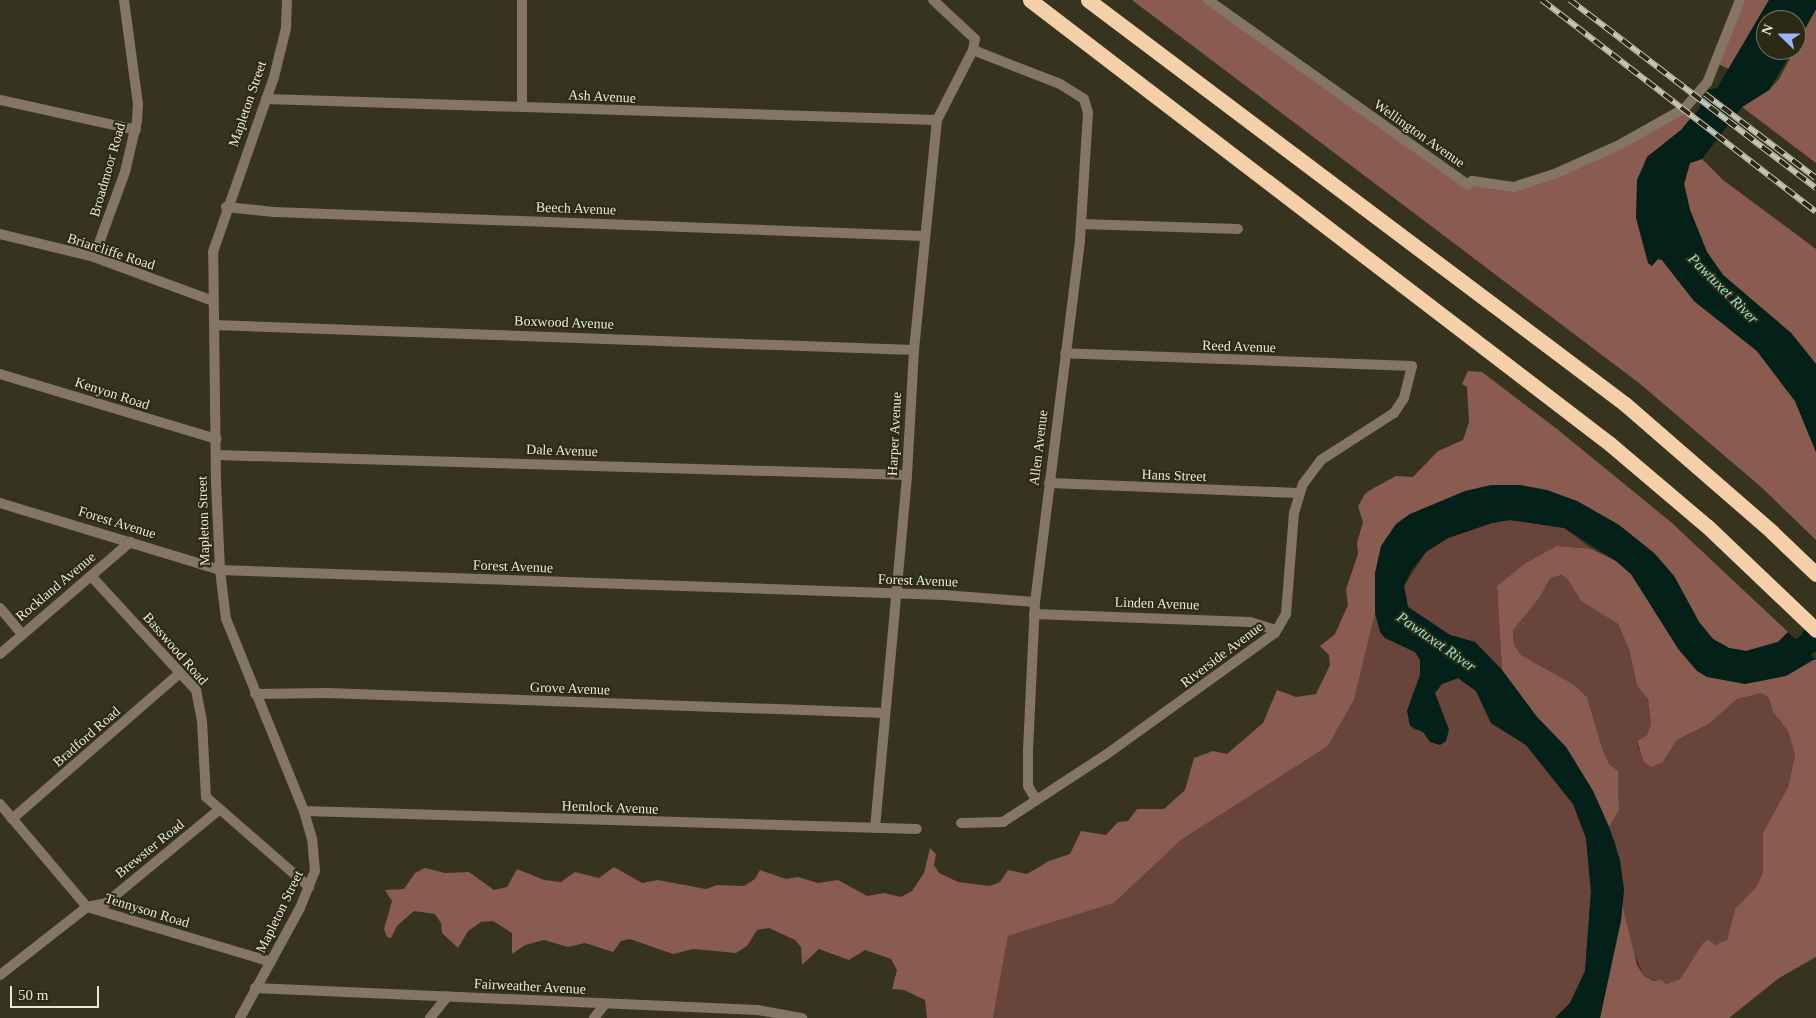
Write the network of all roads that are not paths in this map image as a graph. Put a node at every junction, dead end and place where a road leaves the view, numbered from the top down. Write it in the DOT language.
graph roads {
  1 [pos="124,0"];
  2 [pos="286,0"];
  3 [pos="522,0"];
  4 [pos="933,0"];
  5 [pos="1030,0"];
  6 [pos="1088,0"];
  7 [pos="1208,0"];
  8 [pos="1740,0"];
  9 [pos="973,50"];
  10 [pos="266,99"];
  11 [pos="0,100"];
  12 [pos="522,107"];
  13 [pos="937,120"];
  14 [pos="136,130"];
  15 [pos="226,208"];
  16 [pos="1081,224"];
  17 [pos="1238,229"];
  18 [pos="0,234"];
  19 [pos="924,236"];
  20 [pos="94,257"];
  21 [pos="213,301"];
  22 [pos="214,325"];
  23 [pos="914,350"];
  24 [pos="1065,353"];
  25 [pos="1412,366"];
  26 [pos="0,374"];
  27 [pos="216,439"];
  28 [pos="216,454"];
  29 [pos="907,475"];
  30 [pos="1048,483"];
  31 [pos="1298,493"];
  32 [pos="0,503"];
  33 [pos="130,542"];
  34 [pos="220,570"];
  35 [pos="1815,573"];
  36 [pos="92,577"];
  37 [pos="896,594"];
  38 [pos="1035,602"];
  39 [pos="0,608"];
  40 [pos="1034,614"];
  41 [pos="1816,630"];
  42 [pos="1275,633"];
  43 [pos="22,634"];
  44 [pos="0,654"];
  45 [pos="179,674"];
  46 [pos="255,694"];
  47 [pos="885,713"];
  48 [pos="1036,800"];
  49 [pos="0,804"];
  50 [pos="219,810"];
  51 [pos="304,811"];
  52 [pos="12,819"];
  53 [pos="961,823"];
  54 [pos="875,828"];
  55 [pos="917,829"];
  56 [pos="309,887"];
  57 [pos="86,907"];
  58 [pos="271,962"];
  59 [pos="0,975"];
  60 [pos="255,988"];
  61 [pos="448,996"];
  62 [pos="605,1004"];
  63 [pos="764,1016"];
  64 [pos="240,1018"];
  65 [pos="430,1018"];
  66 [pos="594,1018"];
  67 [pos="802,1018"];
  1 -- 14 [label="street, Broadmoor Road"];
  2 -- 10 [label="street, Mapleton Street"];
  3 -- 12 [label="street"];
  4 -- 9 [label="street"];
  5 -- 41 [label="highway"];
  6 -- 35 [label="highway"];
  7 -- 8 [label="street, Wellington Avenue"];
  9 -- 13 [label="street, Harper Avenue"];
  9 -- 16 [label="street, Allen Avenue"];
  10 -- 12 [label="street, Ash Avenue"];
  10 -- 15 [label="street, Mapleton Street"];
  11 -- 14 [label="street"];
  12 -- 13 [label="street, Ash Avenue"];
  13 -- 19 [label="street, Harper Avenue"];
  14 -- 20 [label="street, Broadmoor Road"];
  15 -- 19 [label="street, Beech Avenue"];
  15 -- 21 [label="street, Mapleton Street"];
  16 -- 17 [label="street"];
  16 -- 24 [label="street, Allen Avenue"];
  18 -- 20 [label="street, Briarcliffe Road"];
  19 -- 23 [label="street, Harper Avenue"];
  20 -- 21 [label="street, Briarcliffe Road"];
  21 -- 22 [label="street, Mapleton Street"];
  22 -- 23 [label="street, Boxwood Avenue"];
  22 -- 27 [label="street, Mapleton Street"];
  23 -- 29 [label="street, Harper Avenue"];
  24 -- 25 [label="street, Reed Avenue"];
  24 -- 30 [label="street, Allen Avenue"];
  25 -- 31 [label="street, Riverside Avenue"];
  26 -- 27 [label="street, Kenyon Road"];
  27 -- 28 [label="street, Mapleton Street"];
  28 -- 29 [label="street, Dale Avenue"];
  28 -- 34 [label="street, Mapleton Street"];
  29 -- 37 [label="street, Harper Avenue"];
  30 -- 31 [label="street, Hans Street"];
  30 -- 38 [label="street, Allen Avenue"];
  31 -- 42 [label="street, Riverside Avenue"];
  32 -- 33 [label="street, Forest Avenue"];
  33 -- 34 [label="street, Forest Avenue"];
  33 -- 36 [label="street, Rockland Avenue"];
  34 -- 37 [label="street, Forest Avenue"];
  34 -- 46 [label="street, Mapleton Street"];
  36 -- 43 [label="street, Rockland Avenue"];
  36 -- 45 [label="street, Basswood Road"];
  37 -- 38 [label="street, Forest Avenue"];
  37 -- 47 [label="street, Harper Avenue"];
  38 -- 40 [label="street, Allen Avenue"];
  39 -- 43 [label="street"];
  40 -- 42 [label="street, Linden Avenue"];
  40 -- 48 [label="street, Allen Avenue"];
  42 -- 48 [label="street, Riverside Avenue"];
  43 -- 44 [label="street, Rockland Avenue"];
  45 -- 50 [label="street, Basswood Road"];
  45 -- 52 [label="street, Bradford Road"];
  46 -- 47 [label="street, Grove Avenue"];
  46 -- 51 [label="street, Mapleton Street"];
  47 -- 54 [label="street, Harper Avenue"];
  48 -- 53 [label="street, Riverside Avenue"];
  49 -- 52 [label="street, Tennyson Road"];
  50 -- 56 [label="street, Basswood Road"];
  50 -- 57 [label="street, Brewster Road"];
  51 -- 54 [label="street, Hemlock Avenue"];
  51 -- 56 [label="street, Mapleton Street"];
  52 -- 57 [label="street, Tennyson Road"];
  54 -- 55 [label="street, Hemlock Avenue"];
  56 -- 58 [label="street, Mapleton Street"];
  57 -- 58 [label="street, Tennyson Road"];
  57 -- 59 [label="street, Brewster Road"];
  58 -- 60 [label="street, Mapleton Street"];
  60 -- 61 [label="street, Fairweather Avenue"];
  60 -- 64 [label="street, Mapleton Street"];
  61 -- 62 [label="street, Fairweather Avenue"];
  61 -- 65 [label="street"];
  62 -- 63 [label="street, Fairweather Avenue"];
  62 -- 66 [label="street"];
  63 -- 67 [label="street, Fairweather Avenue"];
}
